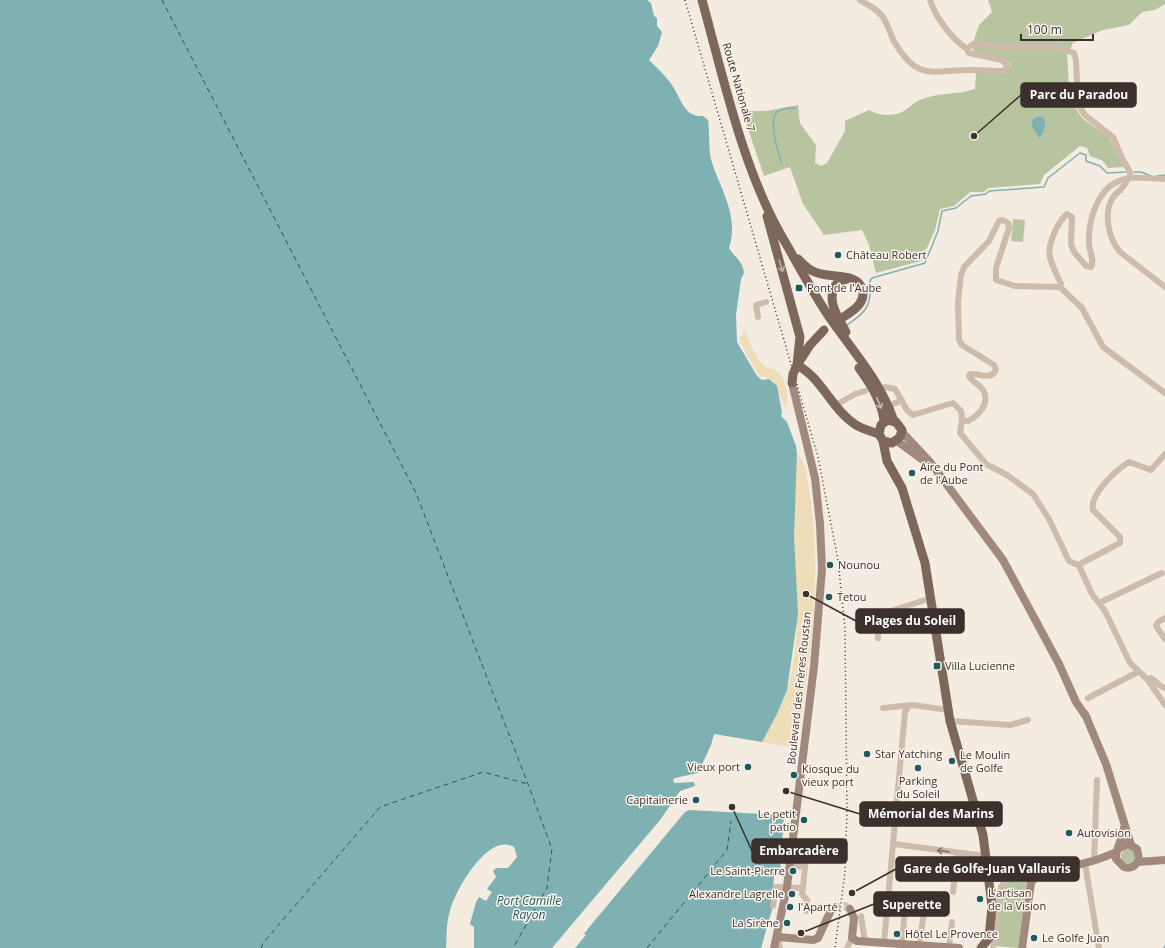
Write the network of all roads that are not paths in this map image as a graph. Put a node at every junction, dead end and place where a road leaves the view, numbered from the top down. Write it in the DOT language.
graph roads {
  1 [pos="699,0"];
  2 [pos="702,0"];
  3 [pos="860,0"];
  4 [pos="930,0"];
  5 [pos="967,49"];
  6 [pos="1129,179"];
  7 [pos="1165,179"];
  8 [pos="755,182"];
  9 [pos="767,214"];
  10 [pos="793,254"];
  11 [pos="850,278"];
  12 [pos="1060,287"];
  13 [pos="1165,287"];
  14 [pos="766,302"];
  15 [pos="758,317"];
  16 [pos="842,318"];
  17 [pos="798,358"];
  18 [pos="874,378"];
  19 [pos="792,383"];
  20 [pos="885,387"];
  21 [pos="865,391"];
  22 [pos="1165,393"];
  23 [pos="902,400"];
  24 [pos="836,405"];
  25 [pos="889,406"];
  26 [pos="962,420"];
  27 [pos="894,421"];
  28 [pos="884,422"];
  29 [pos="902,432"];
  30 [pos="888,440"];
  31 [pos="1165,454"];
  32 [pos="936,472"];
  33 [pos="1078,565"];
  34 [pos="1162,573"];
  35 [pos="931,598"];
  36 [pos="1099,603"];
  37 [pos="1165,618"];
  38 [pos="878,638"];
  39 [pos="1165,639"];
  40 [pos="1138,672"];
  41 [pos="1148,680"];
  42 [pos="1165,688"];
  43 [pos="1088,698"];
  44 [pos="1165,705"];
  45 [pos="908,707"];
  46 [pos="883,708"];
  47 [pos="948,710"];
  48 [pos="1028,720"];
  49 [pos="950,721"];
  50 [pos="1097,780"];
  51 [pos="1125,825"];
  52 [pos="894,844"];
  53 [pos="808,845"];
  54 [pos="1131,845"];
  55 [pos="1118,850"];
  56 [pos="958,853"];
  57 [pos="985,856"];
  58 [pos="1138,859"];
  59 [pos="1098,860"];
  60 [pos="1164,860"];
  61 [pos="1085,863"];
  62 [pos="1118,863"];
  63 [pos="790,865"];
  64 [pos="805,867"];
  65 [pos="1039,871"];
  66 [pos="987,873"];
  67 [pos="1019,874"];
  68 [pos="1001,878"];
  69 [pos="1031,883"];
  70 [pos="788,887"];
  71 [pos="803,888"];
  72 [pos="989,889"];
  73 [pos="952,892"];
  74 [pos="945,896"];
  75 [pos="773,906"];
  76 [pos="832,908"];
  77 [pos="905,908"];
  78 [pos="850,909"];
  79 [pos="806,911"];
  80 [pos="952,922"];
  81 [pos="778,937"];
  82 [pos="859,940"];
  83 [pos="884,943"];
  84 [pos="902,944"];
  85 [pos="916,946"];
  86 [pos="774,948"];
  87 [pos="780,948"];
  88 [pos="846,948"];
  89 [pos="950,948"];
  90 [pos="958,948"];
  91 [pos="981,948"];
  92 [pos="993,948"];
  93 [pos="1022,948"];
  94 [pos="1099,948"];
  1 -- 8 [label="main road"];
  2 -- 8 [label="main road, Route Nationale 7"];
  3 -- 5 [label="street"];
  4 -- 5 [label="street"];
  5 -- 6 [label="street"];
  6 -- 7 [label="street"];
  6 -- 12 [label="street"];
  6 -- 13 [label="street"];
  8 -- 9 [label="main road, Route Nationale 7"];
  8 -- 10 [label="main road"];
  9 -- 17 [label="main road, one-way"];
  9 -- 28 [label="main road, one-way"];
  10 -- 11 [label="main road"];
  10 -- 18 [label="main road"];
  11 -- 16 [label="main road"];
  11 -- 18 [label="main road"];
  12 -- 22 [label="street"];
  12 -- 26 [label="street"];
  14 -- 15 [label="street"];
  17 -- 19 [label="main road, bridge"];
  17 -- 24 [label="main road"];
  18 -- 25 [label="main road"];
  19 -- 63 [label="main road, Boulevard des Frères Roustan"];
  20 -- 23 [label="street"];
  21 -- 24 [label="street"];
  23 -- 25 [label="street"];
  23 -- 26 [label="street"];
  24 -- 30 [label="main road"];
  25 -- 27 [label="main road"];
  26 -- 33 [label="street"];
  27 -- 28 [label="main road"];
  27 -- 29 [label="main road"];
  28 -- 30 [label="main road"];
  29 -- 30 [label="main road"];
  29 -- 32 [label="main road"];
  30 -- 32 [label="main road"];
  30 -- 35 [label="main road"];
  31 -- 33 [label="street"];
  32 -- 51 [label="main road"];
  33 -- 36 [label="street"];
  34 -- 36 [label="street"];
  35 -- 38 [label="street"];
  35 -- 47 [label="main road"];
  36 -- 40 [label="street"];
  37 -- 39 [label="street"];
  40 -- 41 [label="street"];
  40 -- 43 [label="street"];
  41 -- 42 [label="street"];
  41 -- 44 [label="street"];
  45 -- 46 [label="street"];
  45 -- 47 [label="street"];
  45 -- 52 [label="street"];
  47 -- 49 [label="main road"];
  48 -- 49 [label="street"];
  49 -- 57 [label="main road"];
  50 -- 59 [label="street"];
  51 -- 54 [label="main road"];
  51 -- 55 [label="main road"];
  56 -- 52 [label="street, one-way"];
  52 -- 83 [label="street"];
  53 -- 64 [label="street"];
  54 -- 55 [label="main road"];
  54 -- 58 [label="main road"];
  55 -- 59 [label="main road"];
  55 -- 62 [label="main road"];
  56 -- 57 [label="street"];
  56 -- 73 [label="street"];
  57 -- 66 [label="main road"];
  58 -- 60 [label="main road"];
  58 -- 62 [label="main road"];
  59 -- 61 [label="main road"];
  59 -- 62 [label="main road"];
  61 -- 65 [label="main road"];
  61 -- 94 [label="street"];
  63 -- 64 [label="street"];
  63 -- 70 [label="main road, Boulevard des Frères Roustan"];
  64 -- 71 [label="street"];
  65 -- 67 [label="main road"];
  65 -- 69 [label="main road"];
  66 -- 68 [label="main road"];
  66 -- 72 [label="main road"];
  67 -- 68 [label="main road"];
  67 -- 69 [label="street"];
  67 -- 92 [label="street"];
  68 -- 72 [label="main road"];
  69 -- 93 [label="main road"];
  70 -- 71 [label="street"];
  70 -- 75 [label="street"];
  70 -- 81 [label="main road, Boulevard des Frères Roustan"];
  71 -- 79 [label="street"];
  72 -- 91 [label="main road"];
  74 -- 85 [label="street"];
  76 -- 81 [label="main road"];
  77 -- 84 [label="street"];
  78 -- 82 [label="main road"];
  80 -- 89 [label="street"];
  81 -- 86 [label="main road, Boulevard des Frères Roustan"];
  81 -- 87 [label="street"];
  82 -- 83 [label="main road"];
  82 -- 88 [label="street"];
  83 -- 84 [label="main road"];
  84 -- 85 [label="main road"];
  85 -- 89 [label="main road"];
  89 -- 90 [label="main road"];
}
